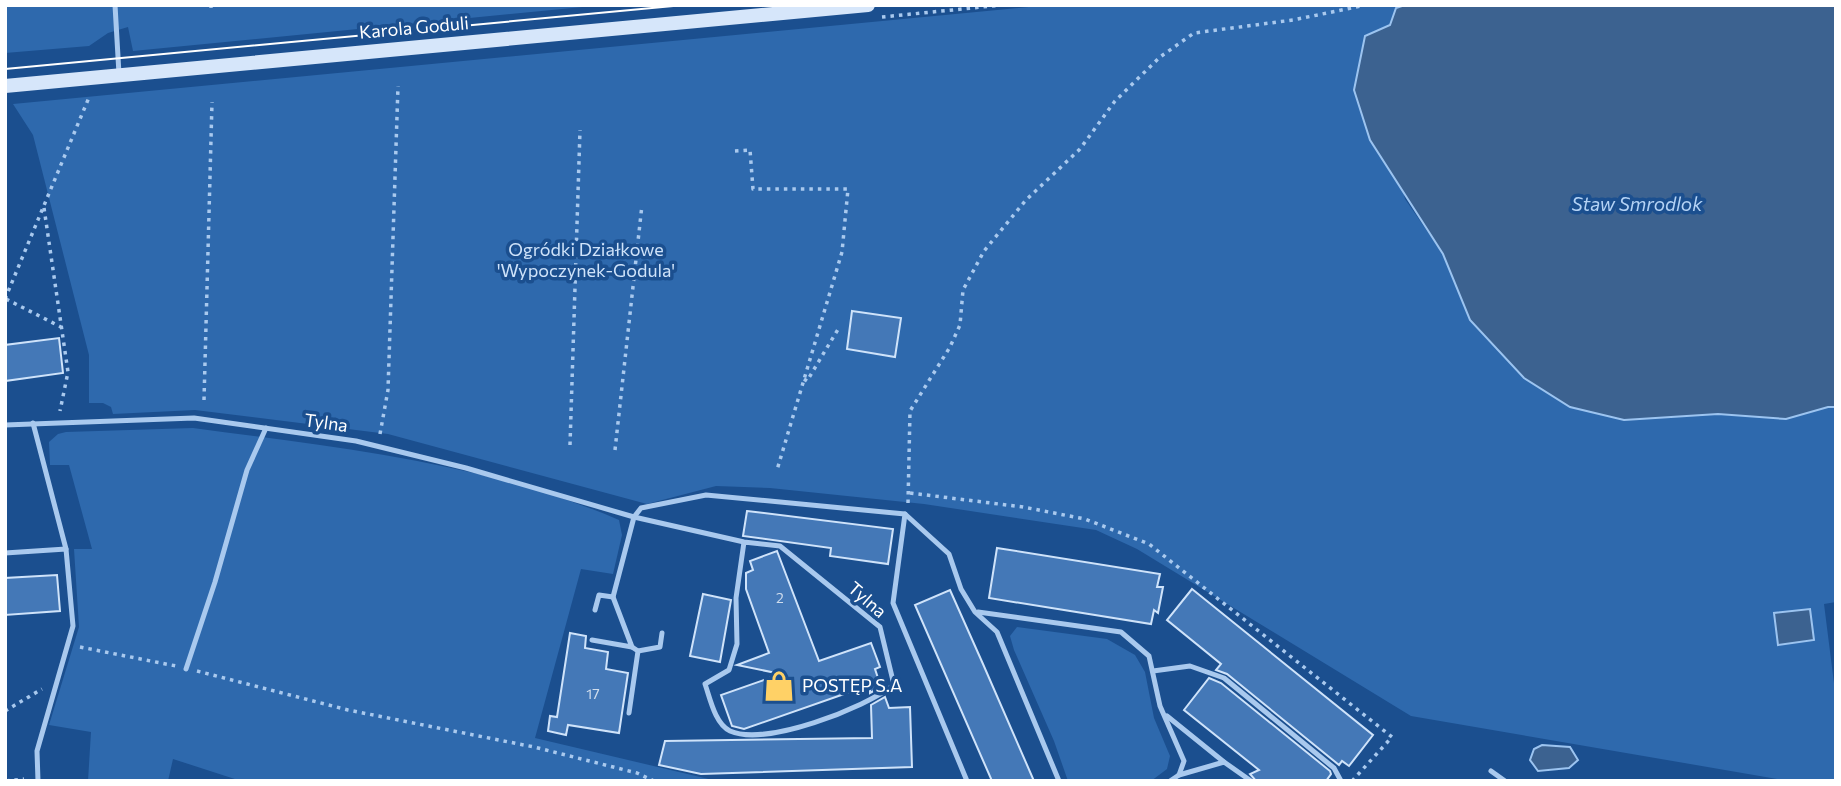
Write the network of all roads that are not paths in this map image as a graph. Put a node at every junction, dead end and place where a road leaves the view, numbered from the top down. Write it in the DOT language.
graph roads {
  1 [pos="115,5"];
  2 [pos="868,5"];
  3 [pos="119,74"];
  4 [pos="5,86"];
  5 [pos="33,423"];
  6 [pos="5,425"];
  7 [pos="266,428"];
  8 [pos="905,514"];
  9 [pos="634,517"];
  10 [pos="744,542"];
  11 [pos="66,549"];
  12 [pos="5,553"];
  13 [pos="613,597"];
  14 [pos="595,610"];
  15 [pos="975,612"];
  16 [pos="662,633"];
  17 [pos="592,640"];
  18 [pos="635,649"];
  19 [pos="186,669"];
  20 [pos="1153,671"];
  21 [pos="629,713"];
  22 [pos="1163,713"];
  23 [pos="1224,762"];
  24 [pos="1491,771"];
  25 [pos="1179,775"];
  26 [pos="38,779"];
  27 [pos="967,781"];
  28 [pos="1059,781"];
  29 [pos="1170,781"];
  30 [pos="1251,781"];
  31 [pos="1340,781"];
  32 [pos="1505,781"];
  1 -- 3 [label="lane"];
  2 -- 3 [label="main road, Karola Goduli"];
  3 -- 4 [label="main road, Karola Goduli"];
  5 -- 6 [label="lane, Tylna"];
  5 -- 7 [label="lane, Tylna"];
  5 -- 11 [label="lane"];
  7 -- 9 [label="lane, Tylna"];
  7 -- 19 [label="lane"];
  8 -- 9 [label="lane"];
  8 -- 15 [label="lane"];
  8 -- 27 [label="lane"];
  9 -- 10 [label="lane, Tylna"];
  9 -- 13 [label="lane"];
  10 -- 10 [label="lane, Tylna"];
  11 -- 12 [label="lane"];
  11 -- 26 [label="lane"];
  13 -- 14 [label="lane"];
  13 -- 18 [label="lane"];
  15 -- 20 [label="lane"];
  15 -- 28 [label="lane"];
  16 -- 18 [label="lane"];
  17 -- 18 [label="lane"];
  18 -- 21 [label="lane"];
  20 -- 22 [label="lane"];
  20 -- 31 [label="lane"];
  22 -- 23 [label="lane"];
  22 -- 25 [label="lane"];
  23 -- 25 [label="lane"];
  23 -- 30 [label="lane"];
  24 -- 32 [label="lane"];
  25 -- 29 [label="lane"];
}
